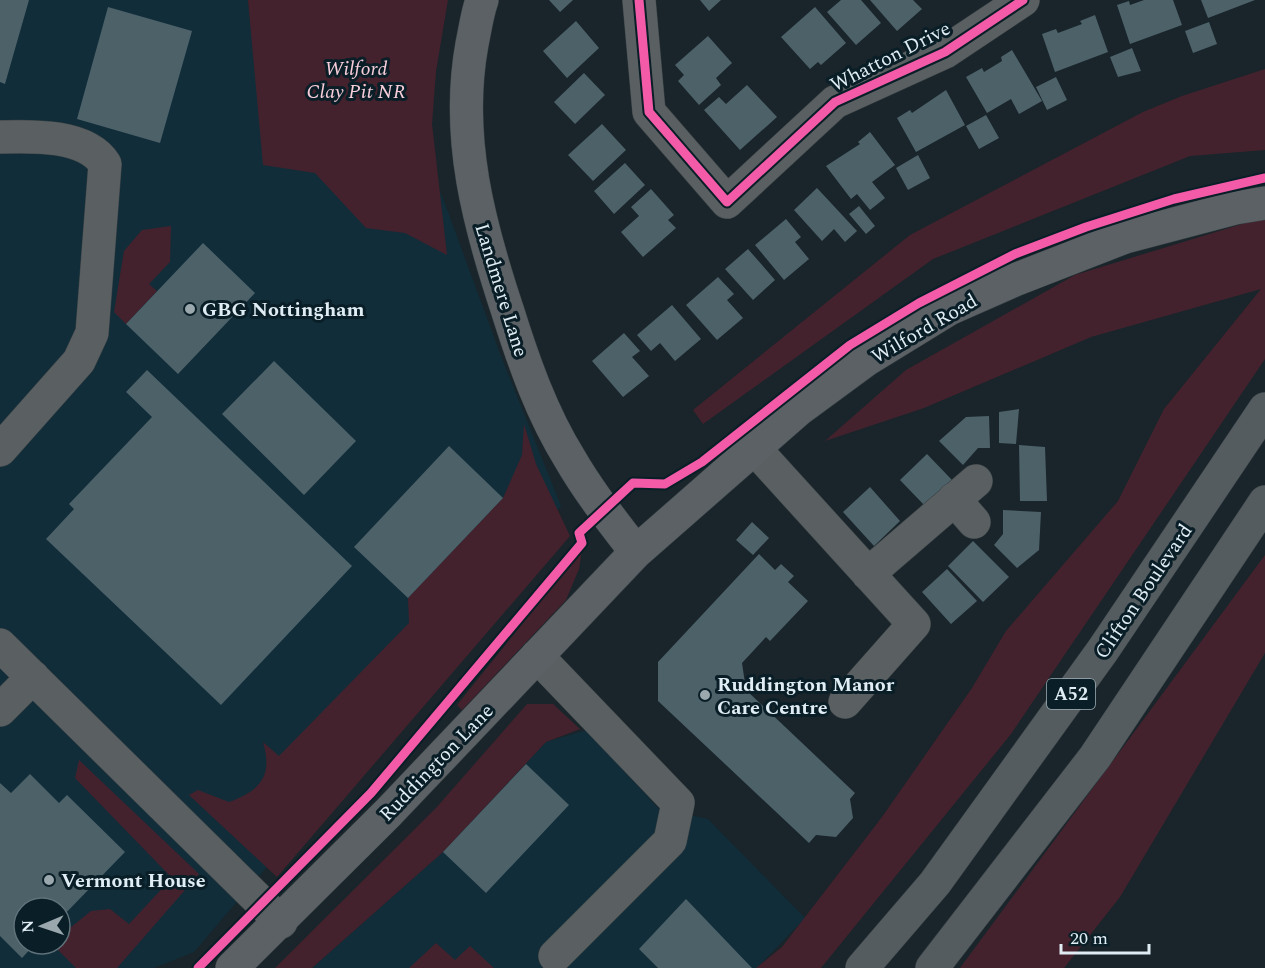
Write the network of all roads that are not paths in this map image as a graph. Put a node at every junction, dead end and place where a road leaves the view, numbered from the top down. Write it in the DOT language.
graph roads {
  1 [pos="482,0"];
  2 [pos="639,0"];
  3 [pos="1023,0"];
  4 [pos="0,137"];
  5 [pos="1265,203"];
  6 [pos="1265,409"];
  7 [pos="754,448"];
  8 [pos="0,450"];
  9 [pos="968,500"];
  10 [pos="1265,502"];
  11 [pos="636,552"];
  12 [pos="868,574"];
  13 [pos="0,645"];
  14 [pos="537,656"];
  15 [pos="33,677"];
  16 [pos="844,702"];
  17 [pos="0,710"];
  18 [pos="281,922"];
  19 [pos="555,956"];
  20 [pos="232,968"];
  21 [pos="862,968"];
  22 [pos="932,968"];
  1 -- 11 [label="main road, Landmere Lane"];
  2 -- 3 [label="street, Whatton Drive"];
  4 -- 8 [label="street"];
  5 -- 7 [label="main road, Wilford Road"];
  6 -- 21 [label="highway, Clifton Boulevard / A52"];
  7 -- 11 [label="main road, Wilford Road"];
  7 -- 12 [label="street"];
  9 -- 12 [label="street"];
  10 -- 22 [label="highway, A52"];
  11 -- 14 [label="main road, Ruddington Lane"];
  12 -- 16 [label="street"];
  13 -- 15 [label="street"];
  14 -- 18 [label="main road, Ruddington Lane"];
  14 -- 19 [label="street"];
  15 -- 17 [label="street"];
  15 -- 18 [label="street"];
  18 -- 20 [label="main road, Ruddington Lane"];
}
